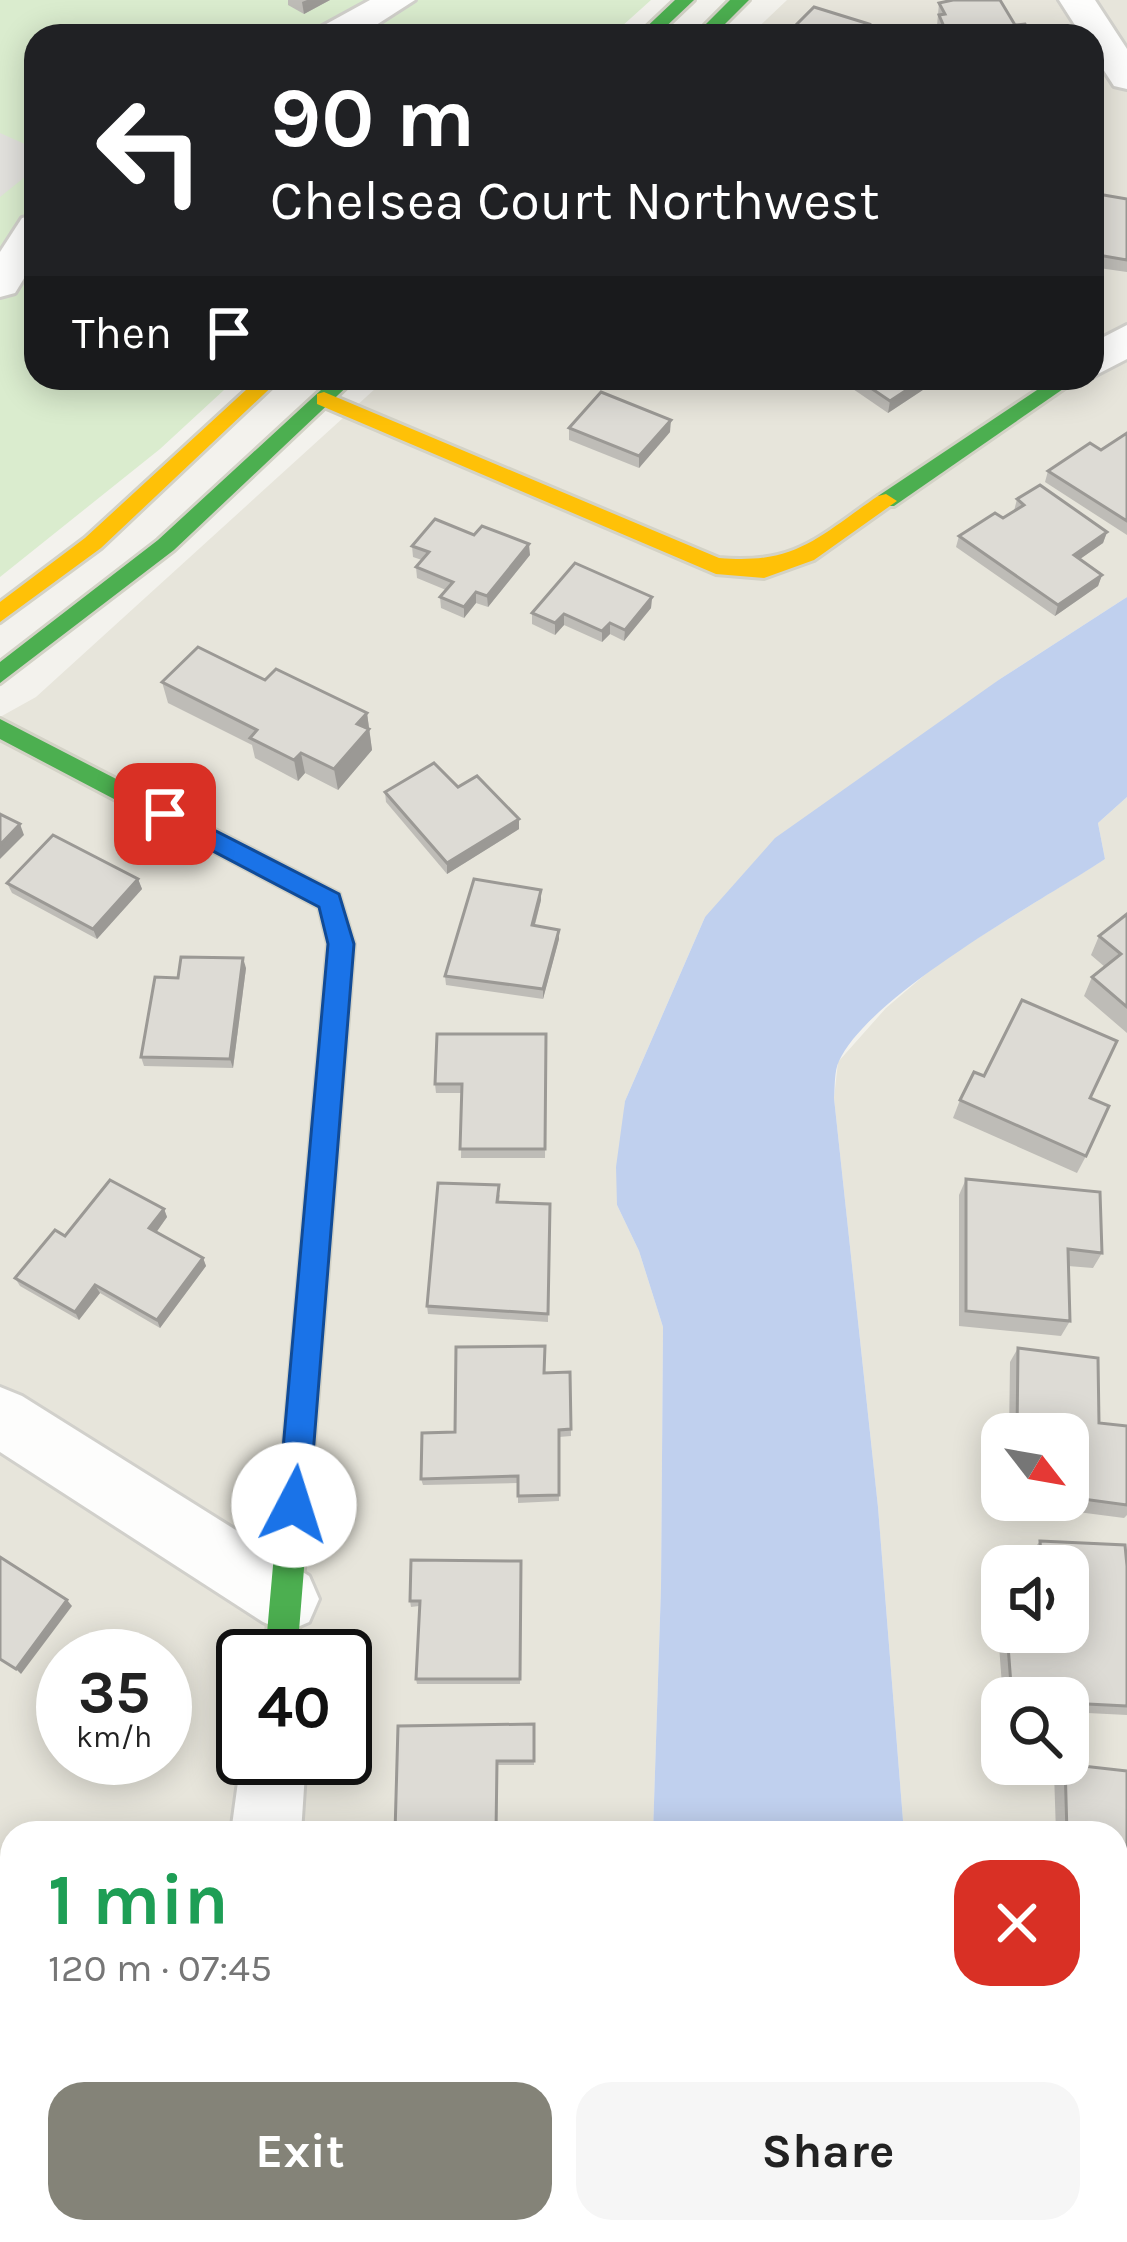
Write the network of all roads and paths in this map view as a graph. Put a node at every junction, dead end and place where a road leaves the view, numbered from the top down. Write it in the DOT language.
graph roads {
  1 [pos="397,0"];
  2 [pos="685,0"];
  3 [pos="740,0"];
  4 [pos="354,24"];
  5 [pos="659,24"];
  6 [pos="715,24"];
  7 [pos="1104,42"];
  8 [pos="1127,78"];
  9 [pos="24,245"];
  10 [pos="0,284"];
  11 [pos="259,390"];
  12 [pos="333,390"];
  13 [pos="1051,390"];
  14 [pos="324,399"];
  15 [pos="0,614"];
  16 [pos="0,674"];
  17 [pos="0,728"];
  18 [pos="0,1417"];
  19 [pos="284,1627"];
  20 [pos="270,1785"];
  21 [pos="267,1821"];
  1 -- 4 [label="street"];
  2 -- 5 [label="street"];
  3 -- 6 [label="street"];
  7 -- 8 [label="street"];
  9 -- 10 [label="street"];
  11 -- 15 [label="street"];
  12 -- 14 [label="street"];
  13 -- 14 [label="street"];
  14 -- 16 [label="street"];
  17 -- 19 [label="street"];
  18 -- 19 [label="street"];
  20 -- 21 [label="street"];
}
